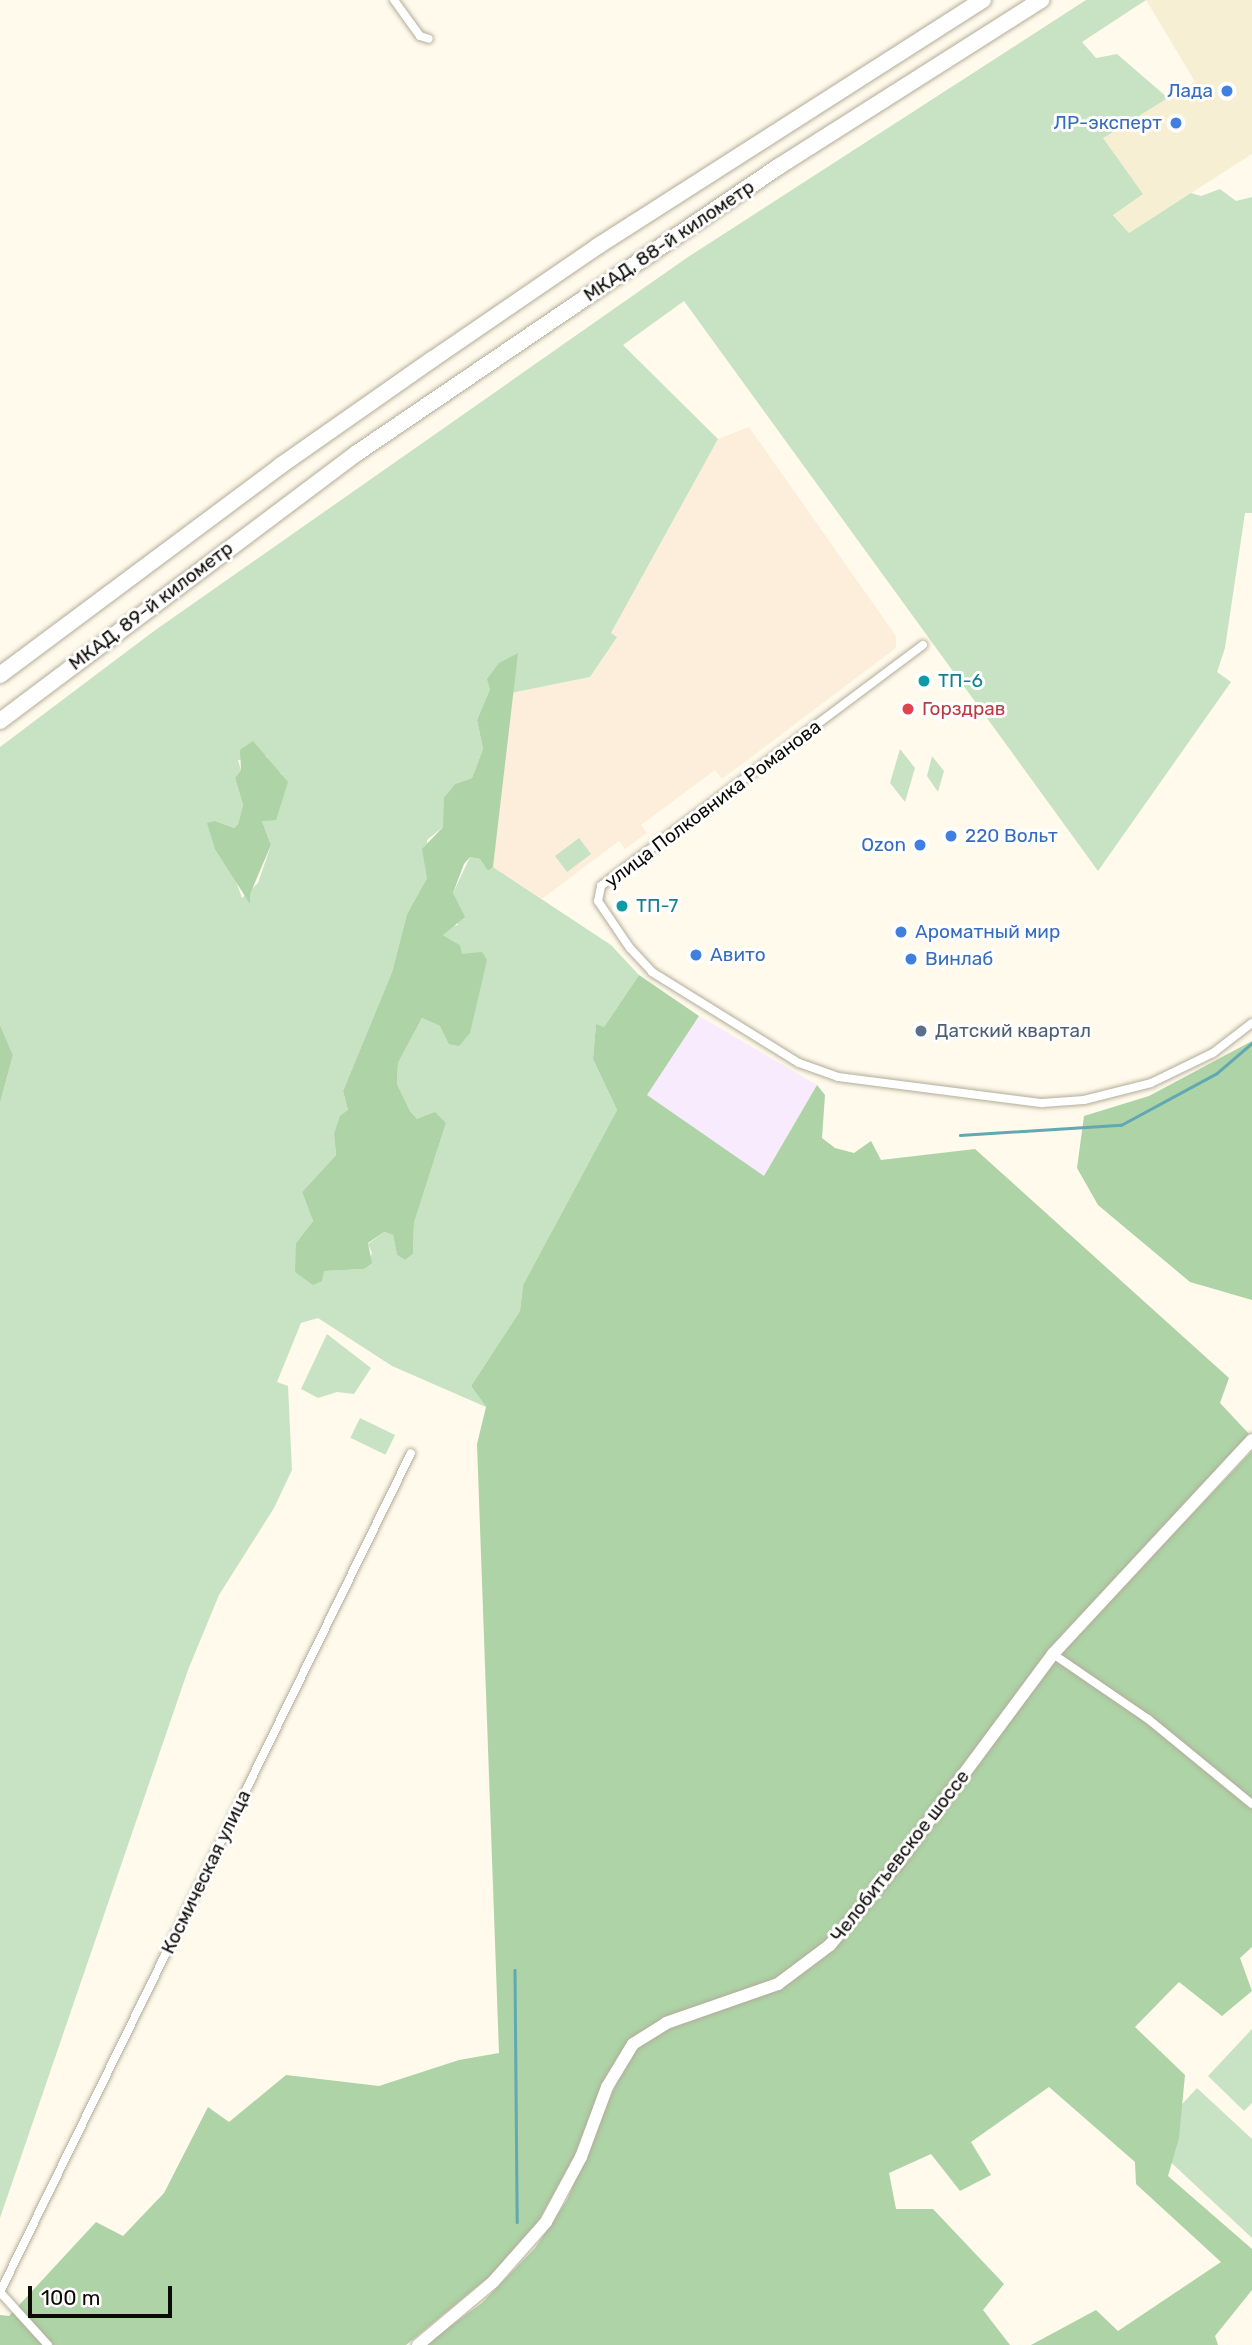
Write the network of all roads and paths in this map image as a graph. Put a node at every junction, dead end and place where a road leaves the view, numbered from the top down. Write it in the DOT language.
graph roads {
  1 [pos="394,0"];
  2 [pos="984,0"];
  3 [pos="1041,0"];
  4 [pos="429,39"];
  5 [pos="280,466"];
  6 [pos="303,491"];
  7 [pos="923,645"];
  8 [pos="0,676"];
  9 [pos="0,721"];
  10 [pos="1252,1023"];
  11 [pos="1252,1440"];
  12 [pos="411,1453"];
  13 [pos="1053,1654"];
  14 [pos="1252,1804"];
  15 [pos="0,2292"];
  16 [pos="48,2345"];
  17 [pos="418,2345"];
  1 -- 4 [label="street"];
  2 -- 5 [label="highway, МКАД, 88-й километр"];
  3 -- 6 [label="highway, МКАД, 88-й километр"];
  5 -- 8 [label="highway, МКАД, 89-й километр"];
  6 -- 9 [label="highway, МКАД, 89-й километр"];
  7 -- 10 [label="street, улица Полковника Романова"];
  11 -- 13 [label="street, Челобитьевское шоссе"];
  12 -- 15 [label="street, Космическая улица"];
  13 -- 14 [label="street"];
  13 -- 17 [label="street, Челобитьевское шоссе"];
  15 -- 16 [label="street"];
}
